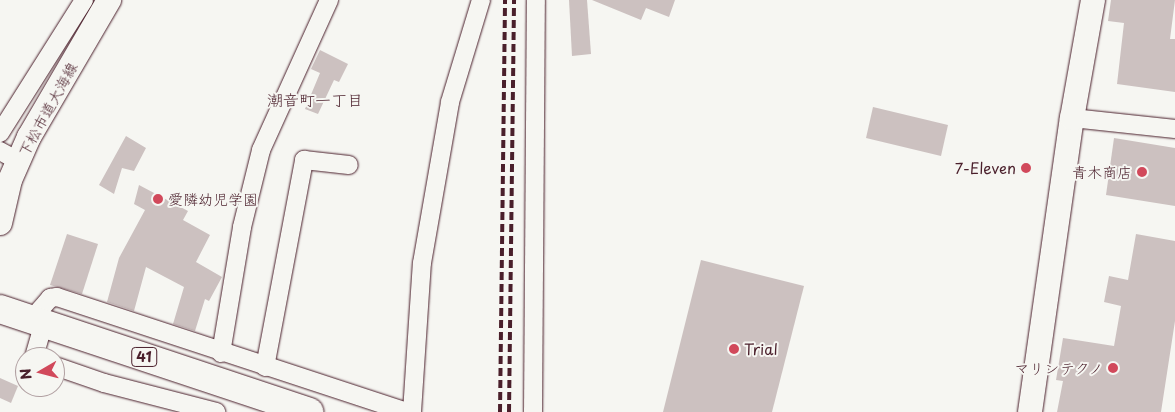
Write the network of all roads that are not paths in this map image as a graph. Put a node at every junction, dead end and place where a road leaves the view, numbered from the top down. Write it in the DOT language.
graph roads {
  1 [pos="84,0"];
  2 [pos="109,0"];
  3 [pos="329,0"];
  4 [pos="481,0"];
  5 [pos="536,0"];
  6 [pos="1093,0"];
  7 [pos="1072,118"];
  8 [pos="1175,129"];
  9 [pos="0,134"];
  10 [pos="9,156"];
  11 [pos="349,165"];
  12 [pos="0,223"];
  13 [pos="0,309"];
  14 [pos="38,321"];
  15 [pos="35,347"];
  16 [pos="220,353"];
  17 [pos="265,367"];
  18 [pos="65,369"];
  19 [pos="298,408"];
  20 [pos="216,412"];
  21 [pos="406,412"];
  22 [pos="412,412"];
  23 [pos="533,412"];
  24 [pos="1030,412"];
  1 -- 9 [label="street"];
  2 -- 10 [label="main road, 下松市道大海線"];
  3 -- 16 [label="street"];
  4 -- 22 [label="street"];
  5 -- 23 [label="street"];
  6 -- 7 [label="main road"];
  7 -- 8 [label="street"];
  7 -- 24 [label="main road"];
  10 -- 12 [label="main road, 下松市道大海線"];
  11 -- 17 [label="street"];
  13 -- 14 [label="main road, 41"];
  14 -- 15 [label="street"];
  14 -- 16 [label="street"];
  14 -- 19 [label="main road, 41"];
  16 -- 17 [label="street"];
  17 -- 21 [label="street"];
  18 -- 20 [label="street"];
}
